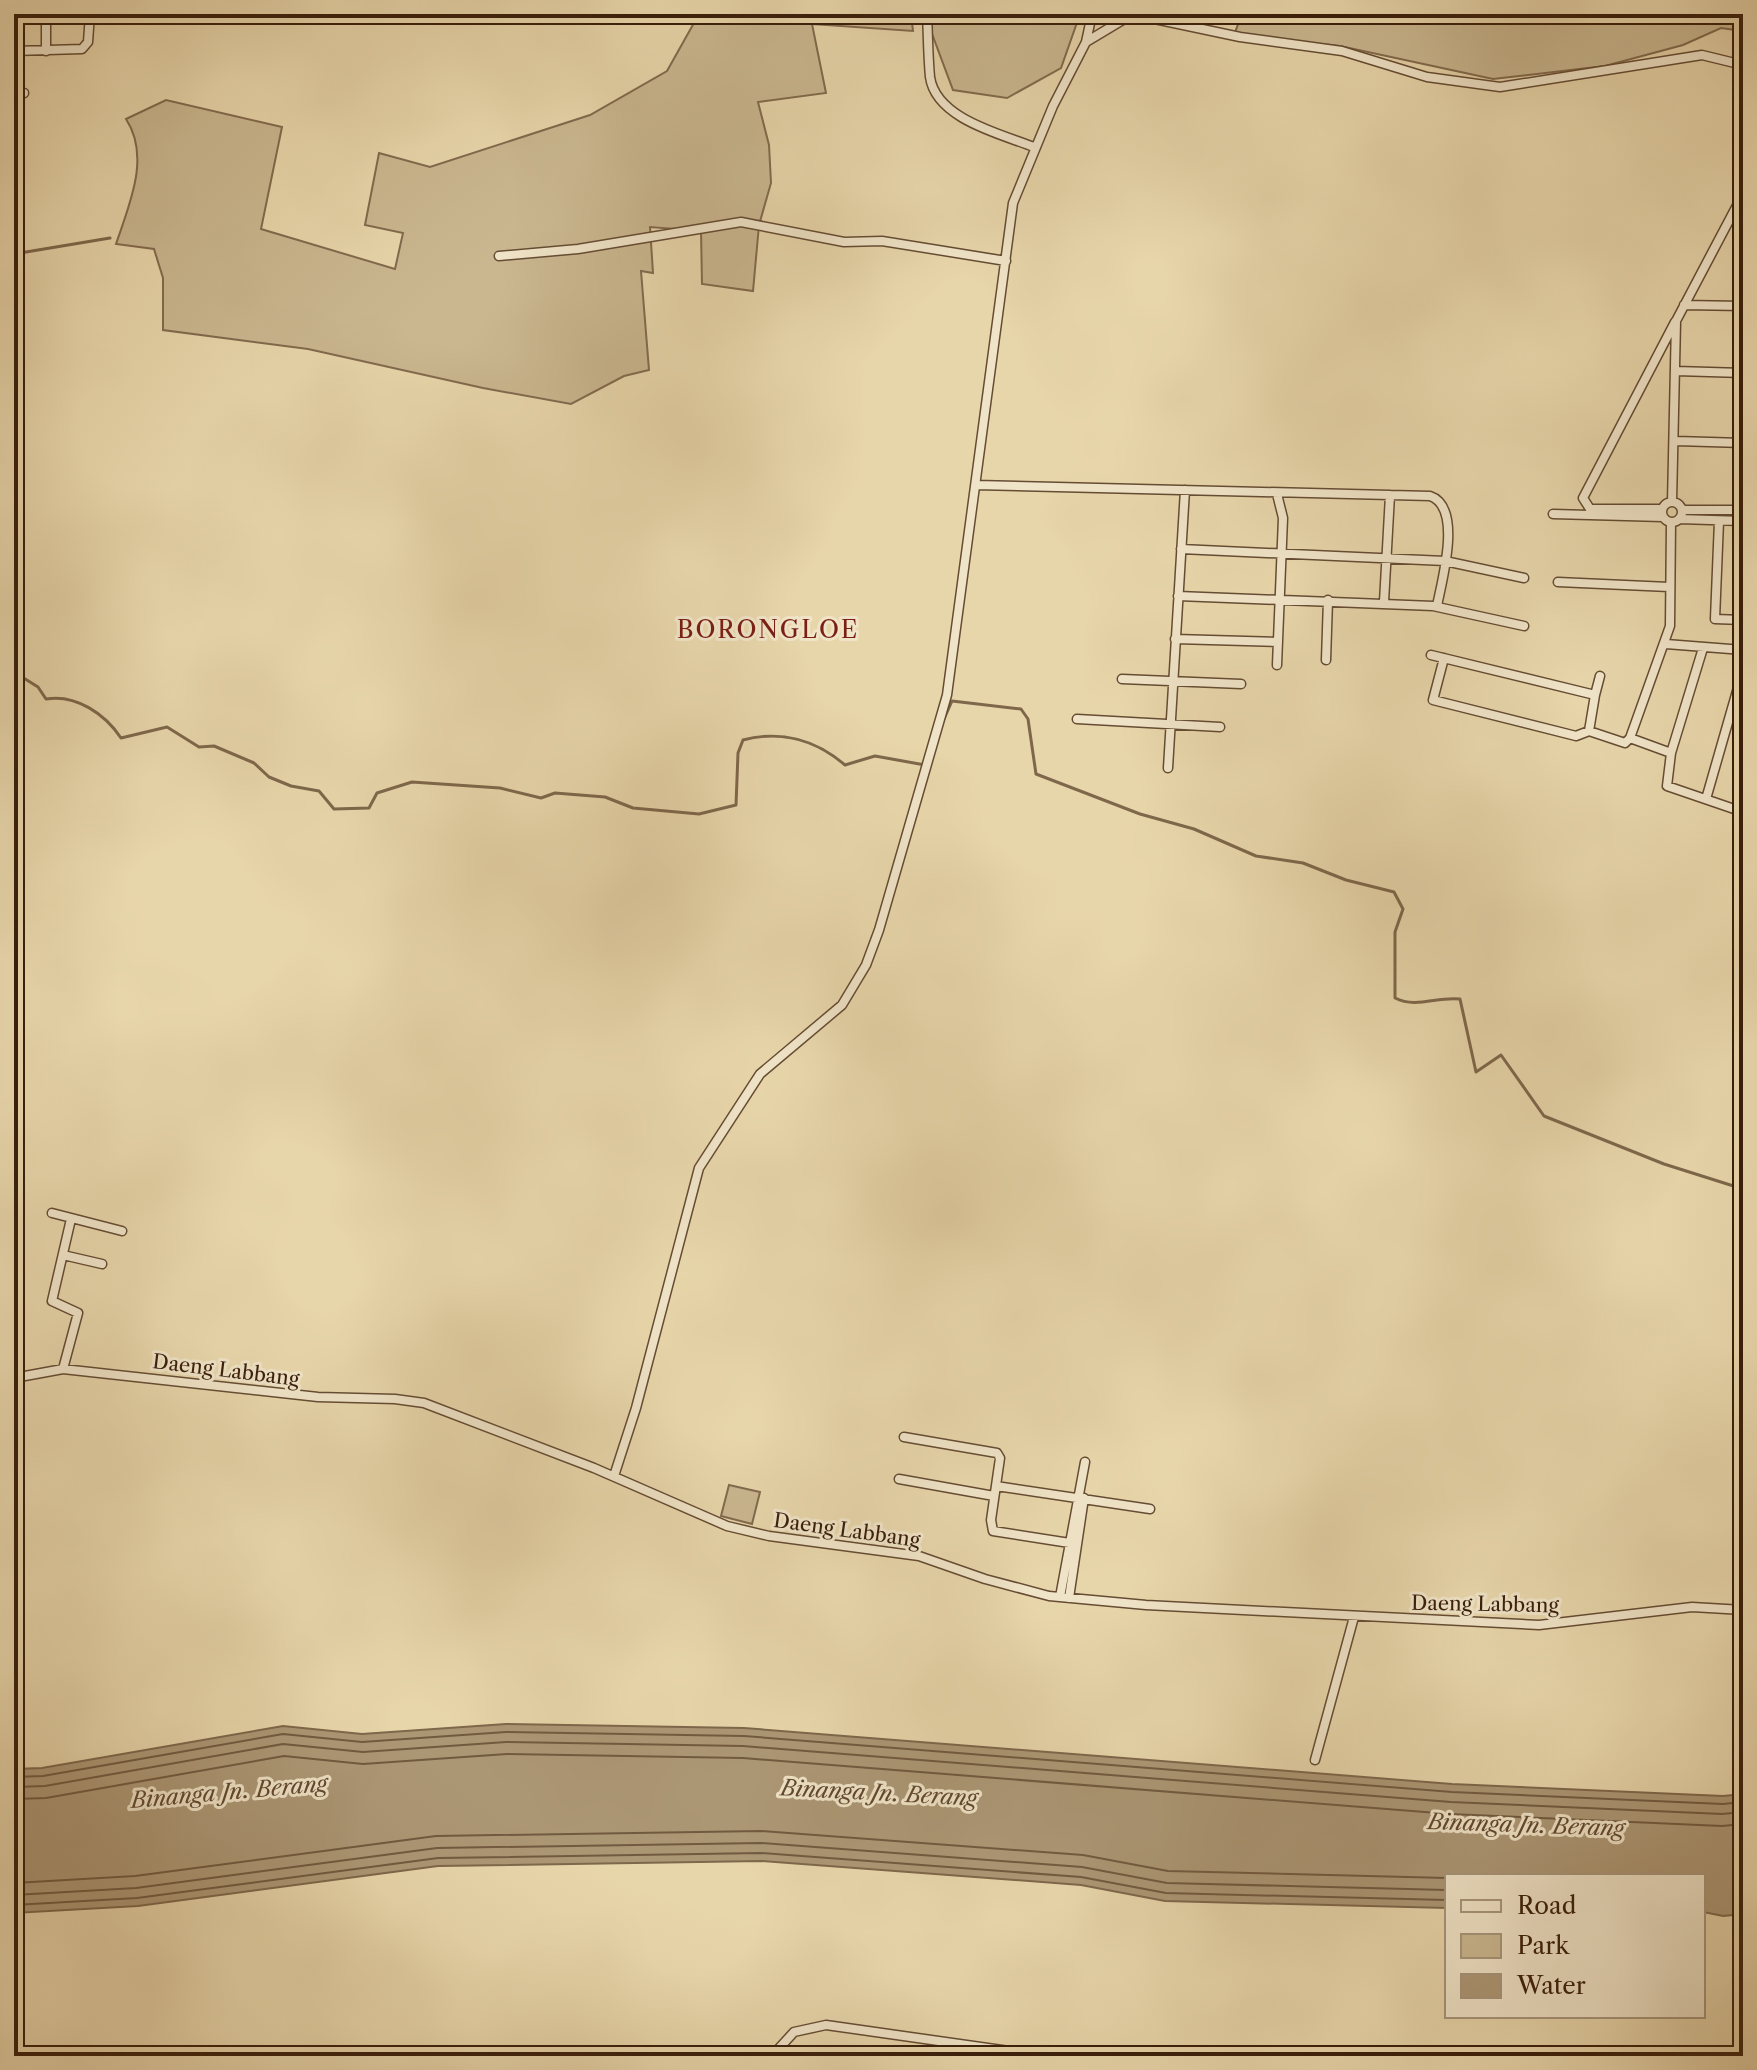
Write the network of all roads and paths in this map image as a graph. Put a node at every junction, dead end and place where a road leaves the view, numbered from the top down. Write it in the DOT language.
graph roads {
  1 [pos="46,14"];
  2 [pos="90,14"];
  3 [pos="927,14"];
  4 [pos="1092,14"];
  5 [pos="1102,14"];
  6 [pos="1127,18"];
  7 [pos="1086,42"];
  8 [pos="14,51"];
  9 [pos="46,51"];
  10 [pos="1743,65"];
  11 [pos="1034,147"];
  12 [pos="1743,194"];
  13 [pos="499,256"];
  14 [pos="1006,261"];
  15 [pos="1684,305"];
  16 [pos="1743,306"];
  17 [pos="1676,321"];
  18 [pos="1676,371"];
  19 [pos="1743,373"];
  20 [pos="1676,441"];
  21 [pos="1743,443"];
  22 [pos="976,485"];
  23 [pos="1185,490"];
  24 [pos="1277,494"];
  25 [pos="1390,495"];
  26 [pos="1743,510"];
  27 [pos="1553,514"];
  28 [pos="1671,515"];
  29 [pos="1719,521"];
  30 [pos="1743,521"];
  31 [pos="1181,549"];
  32 [pos="1282,554"];
  33 [pos="1387,558"];
  34 [pos="1445,561"];
  35 [pos="1524,578"];
  36 [pos="1558,582"];
  37 [pos="1669,587"];
  38 [pos="1178,596"];
  39 [pos="1279,599"];
  40 [pos="1328,600"];
  41 [pos="1384,602"];
  42 [pos="1437,606"];
  43 [pos="1743,620"];
  44 [pos="1524,626"];
  45 [pos="1175,639"];
  46 [pos="1277,642"];
  47 [pos="1666,644"];
  48 [pos="1703,648"];
  49 [pos="1743,650"];
  50 [pos="1431,655"];
  51 [pos="1444,658"];
  52 [pos="1326,660"];
  53 [pos="1277,665"];
  54 [pos="1743,670"];
  55 [pos="1600,676"];
  56 [pos="1122,679"];
  57 [pos="1173,682"];
  58 [pos="1241,684"];
  59 [pos="1595,695"];
  60 [pos="1077,719"];
  61 [pos="1170,724"];
  62 [pos="1220,727"];
  63 [pos="1589,731"];
  64 [pos="1630,738"];
  65 [pos="1671,753"];
  66 [pos="1168,768"];
  67 [pos="1706,799"];
  68 [pos="1743,812"];
  69 [pos="52,1213"];
  70 [pos="71,1219"];
  71 [pos="122,1231"];
  72 [pos="63,1255"];
  73 [pos="102,1264"];
  74 [pos="63,1369"];
  75 [pos="14,1378"];
  76 [pos="904,1437"];
  77 [pos="1085,1462"];
  78 [pos="614,1476"];
  79 [pos="899,1479"];
  80 [pos="996,1486"];
  81 [pos="994,1496"];
  82 [pos="1080,1496"];
  83 [pos="1150,1509"];
  84 [pos="1073,1543"];
  85 [pos="1065,1597"];
  86 [pos="1743,1610"];
  87 [pos="1354,1617"];
  88 [pos="1315,1760"];
  89 [pos="772,2056"];
  90 [pos="1068,2056"];
  1 -- 9 [label="street"];
  2 -- 9 [label="street"];
  3 -- 11 [label="street"];
  4 -- 7 [label="street"];
  5 -- 6 [label="street"];
  6 -- 7 [label="street"];
  6 -- 10 [label="street"];
  7 -- 11 [label="street"];
  8 -- 9 [label="street"];
  11 -- 14 [label="street"];
  12 -- 15 [label="street"];
  13 -- 14 [label="street"];
  14 -- 22 [label="street"];
  15 -- 16 [label="street"];
  15 -- 17 [label="street"];
  17 -- 18 [label="street"];
  17 -- 28 [label="street"];
  18 -- 19 [label="street"];
  18 -- 20 [label="street"];
  20 -- 21 [label="street"];
  20 -- 28 [label="street"];
  22 -- 23 [label="street"];
  22 -- 78 [label="street"];
  23 -- 24 [label="street"];
  23 -- 31 [label="street"];
  24 -- 25 [label="street"];
  24 -- 32 [label="street"];
  25 -- 33 [label="street"];
  25 -- 34 [label="street"];
  26 -- 28 [label="street"];
  27 -- 28 [label="street"];
  28 -- 29 [label="street"];
  28 -- 37 [label="street"];
  29 -- 30 [label="street"];
  29 -- 43 [label="street"];
  31 -- 32 [label="street"];
  31 -- 38 [label="street"];
  32 -- 33 [label="street"];
  32 -- 39 [label="street"];
  33 -- 34 [label="street"];
  33 -- 41 [label="street"];
  34 -- 35 [label="street"];
  34 -- 42 [label="street"];
  36 -- 37 [label="street"];
  37 -- 47 [label="street"];
  38 -- 39 [label="street"];
  38 -- 45 [label="street"];
  39 -- 40 [label="street"];
  39 -- 46 [label="street"];
  40 -- 41 [label="street"];
  40 -- 52 [label="street"];
  41 -- 42 [label="street"];
  42 -- 44 [label="street"];
  45 -- 46 [label="street"];
  45 -- 57 [label="street"];
  46 -- 53 [label="street"];
  47 -- 48 [label="street"];
  47 -- 64 [label="street"];
  48 -- 49 [label="street"];
  48 -- 65 [label="street"];
  50 -- 51 [label="street"];
  51 -- 59 [label="street"];
  51 -- 63 [label="street"];
  54 -- 67 [label="street"];
  55 -- 59 [label="street"];
  56 -- 57 [label="street"];
  57 -- 58 [label="street"];
  57 -- 61 [label="street"];
  59 -- 63 [label="street"];
  60 -- 61 [label="street"];
  61 -- 62 [label="street"];
  61 -- 66 [label="street"];
  63 -- 64 [label="street"];
  64 -- 65 [label="street"];
  65 -- 67 [label="street"];
  67 -- 68 [label="street"];
  69 -- 70 [label="street"];
  70 -- 71 [label="street"];
  70 -- 72 [label="street"];
  72 -- 73 [label="street"];
  72 -- 74 [label="street"];
  74 -- 75 [label="street, Daeng Labbang"];
  74 -- 78 [label="street, Daeng Labbang"];
  76 -- 80 [label="street"];
  77 -- 82 [label="street"];
  78 -- 85 [label="street, Daeng Labbang"];
  79 -- 81 [label="street"];
  80 -- 81 [label="street"];
  80 -- 82 [label="street"];
  81 -- 84 [label="street"];
  82 -- 83 [label="street"];
  82 -- 84 [label="street"];
  84 -- 85 [label="street"];
  85 -- 87 [label="street, Daeng Labbang"];
  86 -- 87 [label="street, Daeng Labbang"];
  87 -- 88 [label="street"];
  89 -- 90 [label="street"];
}
